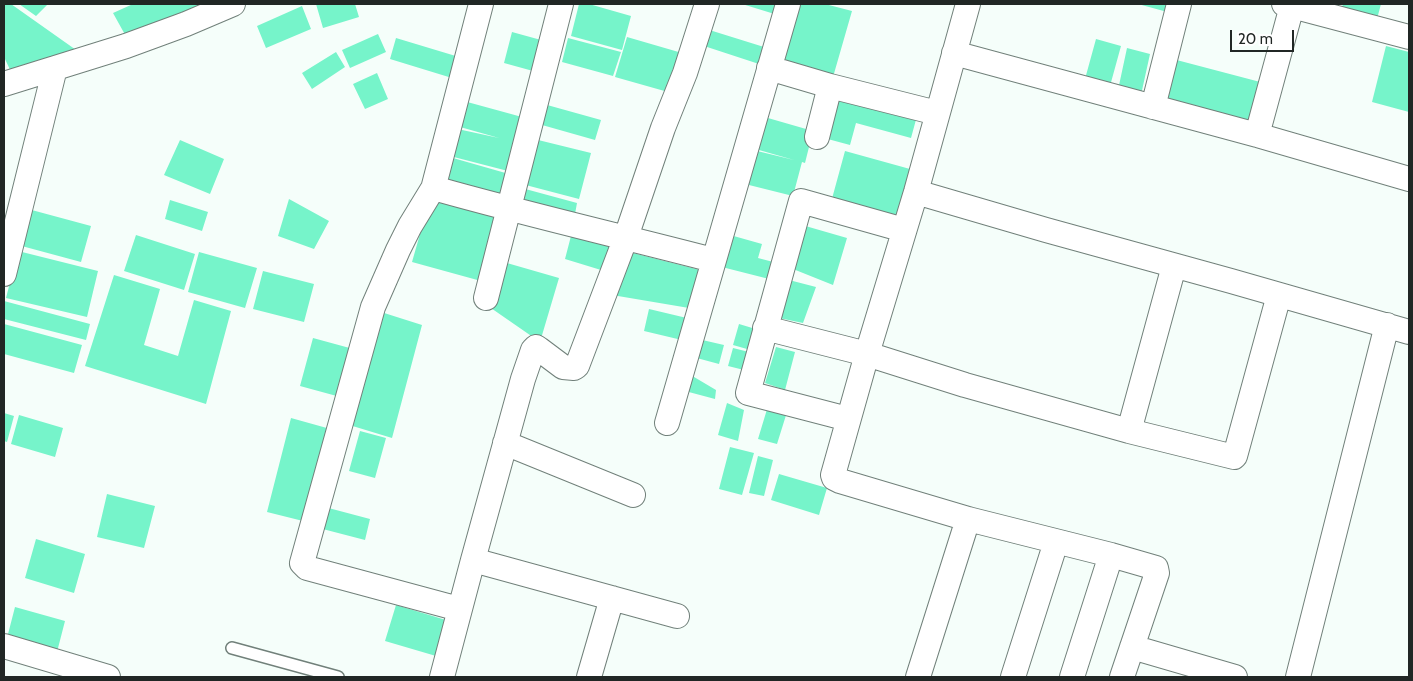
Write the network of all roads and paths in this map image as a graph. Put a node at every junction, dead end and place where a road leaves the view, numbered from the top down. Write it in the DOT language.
graph roads {
  1 [pos="233,4"];
  2 [pos="481,4"];
  3 [pos="561,4"];
  4 [pos="707,4"];
  5 [pos="788,4"];
  6 [pos="968,4"];
  7 [pos="1179,4"];
  8 [pos="1288,5"];
  9 [pos="1409,37"];
  10 [pos="954,53"];
  11 [pos="55,68"];
  12 [pos="769,68"];
  13 [pos="4,84"];
  14 [pos="830,86"];
  15 [pos="1153,107"];
  16 [pos="937,113"];
  17 [pos="1257,135"];
  18 [pos="817,137"];
  19 [pos="1409,179"];
  20 [pos="433,189"];
  21 [pos="916,192"];
  22 [pos="509,209"];
  23 [pos="904,230"];
  24 [pos="626,237"];
  25 [pos="713,260"];
  26 [pos="1174,266"];
  27 [pos="4,274"];
  28 [pos="1279,295"];
  29 [pos="486,298"];
  30 [pos="1386,325"];
  31 [pos="765,328"];
  32 [pos="1409,332"];
  33 [pos="867,354"];
  34 [pos="848,419"];
  35 [pos="667,423"];
  36 [pos="1129,431"];
  37 [pos="505,443"];
  38 [pos="633,495"];
  39 [pos="968,519"];
  40 [pos="1056,542"];
  41 [pos="1112,555"];
  42 [pos="473,560"];
  43 [pos="612,598"];
  44 [pos="459,609"];
  45 [pos="677,616"];
  46 [pos="4,646"];
  47 [pos="1132,647"];
  48 [pos="232,648"];
  49 [pos="108,677"];
  50 [pos="338,677"];
  51 [pos="442,677"];
  52 [pos="589,677"];
  53 [pos="918,677"];
  54 [pos="1013,677"];
  55 [pos="1072,677"];
  56 [pos="1122,677"];
  57 [pos="1235,677"];
  58 [pos="1298,677"];
  1 -- 11 [label="street"];
  2 -- 20 [label="street"];
  3 -- 22 [label="street"];
  4 -- 24 [label="street"];
  5 -- 12 [label="street"];
  6 -- 10 [label="street"];
  7 -- 15 [label="street"];
  8 -- 9 [label="street"];
  8 -- 17 [label="street"];
  10 -- 15 [label="street"];
  10 -- 16 [label="street"];
  11 -- 13 [label="street"];
  11 -- 27 [label="street"];
  12 -- 14 [label="street"];
  12 -- 25 [label="street"];
  14 -- 16 [label="street"];
  14 -- 18 [label="street"];
  15 -- 17 [label="street"];
  16 -- 21 [label="street"];
  17 -- 19 [label="street"];
  20 -- 22 [label="street"];
  20 -- 44 [label="street"];
  21 -- 23 [label="street"];
  21 -- 26 [label="street"];
  22 -- 24 [label="street"];
  22 -- 29 [label="street"];
  23 -- 31 [label="street"];
  23 -- 33 [label="street"];
  24 -- 25 [label="street"];
  24 -- 37 [label="street"];
  25 -- 35 [label="street"];
  26 -- 28 [label="street"];
  26 -- 36 [label="street"];
  28 -- 30 [label="street"];
  28 -- 36 [label="street"];
  30 -- 32 [label="street"];
  30 -- 58 [label="street"];
  31 -- 33 [label="street"];
  31 -- 34 [label="street"];
  33 -- 34 [label="street"];
  33 -- 36 [label="street"];
  34 -- 39 [label="street"];
  37 -- 38 [label="street"];
  37 -- 42 [label="street"];
  39 -- 40 [label="street"];
  39 -- 53 [label="street"];
  40 -- 41 [label="street"];
  40 -- 54 [label="street"];
  41 -- 47 [label="street"];
  41 -- 55 [label="street"];
  42 -- 43 [label="street"];
  42 -- 44 [label="street"];
  43 -- 45 [label="street"];
  43 -- 52 [label="street"];
  44 -- 51 [label="street"];
  46 -- 49 [label="street"];
  47 -- 56 [label="street"];
  47 -- 57 [label="street"];
  48 -- 50 [label="lane"];
}
